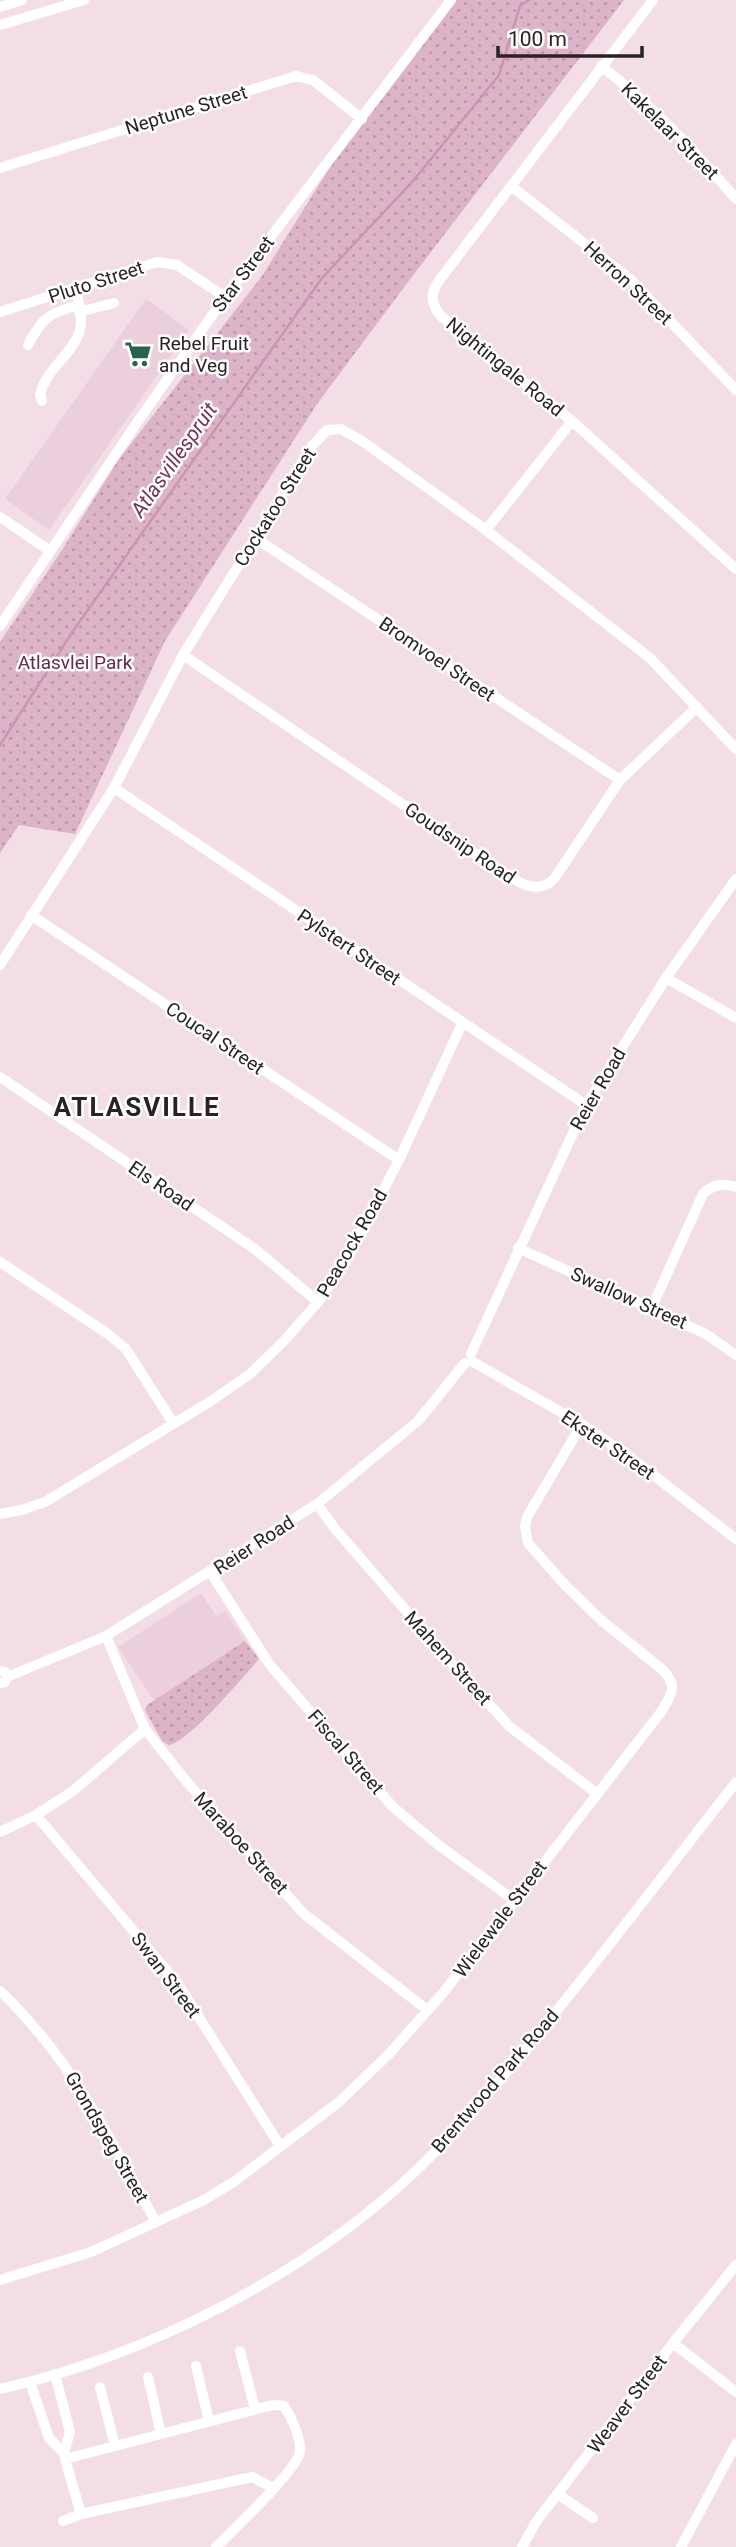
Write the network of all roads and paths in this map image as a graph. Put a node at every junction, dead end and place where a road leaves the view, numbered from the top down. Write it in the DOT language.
graph roads {
  1 [pos="22,0"];
  2 [pos="83,0"];
  3 [pos="451,0"];
  4 [pos="653,0"];
  5 [pos="0,7"];
  6 [pos="0,25"];
  7 [pos="601,66"];
  8 [pos="362,119"];
  9 [pos="0,168"];
  10 [pos="512,186"];
  11 [pos="736,199"];
  12 [pos="76,288"];
  13 [pos="225,297"];
  14 [pos="114,303"];
  15 [pos="79,308"];
  16 [pos="0,312"];
  17 [pos="28,345"];
  18 [pos="736,390"];
  19 [pos="42,401"];
  20 [pos="572,421"];
  21 [pos="0,517"];
  22 [pos="486,530"];
  23 [pos="256,538"];
  24 [pos="50,551"];
  25 [pos="736,569"];
  26 [pos="0,626"];
  27 [pos="183,655"];
  28 [pos="697,707"];
  29 [pos="736,749"];
  30 [pos="620,780"];
  31 [pos="114,788"];
  32 [pos="736,879"];
  33 [pos="31,915"];
  34 [pos="0,965"];
  35 [pos="666,978"];
  36 [pos="736,1018"];
  37 [pos="462,1024"];
  38 [pos="0,1077"];
  39 [pos="586,1105"];
  40 [pos="399,1160"];
  41 [pos="736,1187"];
  42 [pos="518,1248"];
  43 [pos="0,1262"];
  44 [pos="318,1302"];
  45 [pos="652,1307"];
  46 [pos="736,1355"];
  47 [pos="470,1360"];
  48 [pos="173,1423"];
  49 [pos="582,1424"];
  50 [pos="317,1504"];
  51 [pos="0,1514"];
  52 [pos="736,1539"];
  53 [pos="211,1573"];
  54 [pos="106,1636"];
  55 [pos="2,1677"];
  56 [pos="145,1729"];
  57 [pos="736,1782"];
  58 [pos="596,1793"];
  59 [pos="36,1815"];
  60 [pos="0,1832"];
  61 [pos="514,1900"];
  62 [pos="0,1991"];
  63 [pos="426,2009"];
  64 [pos="280,2146"];
  65 [pos="156,2222"];
  66 [pos="736,2265"];
  67 [pos="0,2280"];
  68 [pos="673,2343"];
  69 [pos="240,2351"];
  70 [pos="196,2366"];
  71 [pos="55,2374"];
  72 [pos="148,2377"];
  73 [pos="30,2382"];
  74 [pos="100,2387"];
  75 [pos="0,2389"];
  76 [pos="736,2392"];
  77 [pos="255,2409"];
  78 [pos="209,2421"];
  79 [pos="161,2434"];
  80 [pos="736,2444"];
  81 [pos="115,2446"];
  82 [pos="65,2456"];
  83 [pos="274,2488"];
  84 [pos="559,2495"];
  85 [pos="81,2514"];
  86 [pos="593,2518"];
  87 [pos="63,2521"];
  88 [pos="216,2547"];
  89 [pos="522,2547"];
  90 [pos="681,2547"];
  1 -- 5 [label="street"];
  2 -- 6 [label="street"];
  3 -- 8 [label="street, Star Street"];
  4 -- 7 [label="street, Nightingale Road"];
  7 -- 10 [label="street, Nightingale Road"];
  7 -- 11 [label="street, Kakelaar Street"];
  8 -- 9 [label="street, Neptune Street"];
  8 -- 13 [label="street, Star Street"];
  10 -- 18 [label="street, Herron Street"];
  10 -- 20 [label="street, Nightingale Road"];
  12 -- 13 [label="street, Pluto Street"];
  12 -- 15 [label="street"];
  12 -- 16 [label="street, Pluto Street"];
  13 -- 24 [label="street, Star Street"];
  14 -- 15 [label="street"];
  15 -- 17 [label="street"];
  15 -- 19 [label="street"];
  20 -- 22 [label="street"];
  20 -- 25 [label="street, Nightingale Road"];
  21 -- 24 [label="street"];
  22 -- 23 [label="street, Cockatoo Street"];
  22 -- 28 [label="street, Cockatoo Street"];
  23 -- 27 [label="street, Cockatoo Street"];
  23 -- 30 [label="street, Bromvoel Street"];
  24 -- 26 [label="street, Star Street"];
  27 -- 30 [label="street, Goudsnip Road"];
  27 -- 31 [label="street, Cockatoo Street"];
  28 -- 29 [label="street, Cockatoo Street"];
  28 -- 30 [label="street, Goudsnip Road"];
  31 -- 33 [label="street, Cockatoo Street"];
  31 -- 37 [label="street, Pylstert Street"];
  32 -- 35 [label="street, Reier Road"];
  33 -- 34 [label="street, Cockatoo Street"];
  33 -- 40 [label="street, Coucal Street"];
  35 -- 36 [label="street"];
  35 -- 39 [label="street, Reier Road"];
  37 -- 39 [label="street, Pylstert Street"];
  37 -- 40 [label="street, Peacock Road"];
  38 -- 44 [label="street, Els Road"];
  39 -- 42 [label="street, Reier Road"];
  40 -- 44 [label="street, Peacock Road"];
  41 -- 45 [label="street"];
  42 -- 45 [label="street, Swallow Street"];
  42 -- 47 [label="street, Reier Road"];
  43 -- 48 [label="street"];
  44 -- 48 [label="street, Peacock Road"];
  45 -- 46 [label="street, Swallow Street"];
  47 -- 49 [label="street, Ekster Street"];
  47 -- 50 [label="street, Reier Road"];
  48 -- 51 [label="street, Peacock Road"];
  49 -- 52 [label="street, Ekster Street"];
  49 -- 58 [label="street, Wielewale Street"];
  50 -- 53 [label="street, Reier Road"];
  50 -- 58 [label="street, Mahem Street"];
  53 -- 54 [label="street, Reier Road"];
  53 -- 61 [label="street, Fiscal Street"];
  54 -- 55 [label="street, Reier Road"];
  54 -- 56 [label="street, Maraboe Street"];
  56 -- 59 [label="street"];
  56 -- 63 [label="street, Maraboe Street"];
  57 -- 71 [label="street, Brentwood Park Road"];
  58 -- 61 [label="street, Wielewale Street"];
  59 -- 60 [label="street"];
  59 -- 64 [label="street, Swan Street"];
  61 -- 63 [label="street, Wielewale Street"];
  62 -- 65 [label="street, Grondspeg Street"];
  63 -- 64 [label="street, Wielewale Street"];
  64 -- 65 [label="street, Wielewale Street"];
  65 -- 67 [label="street, Wielewale Street"];
  66 -- 68 [label="street, Weaver Street"];
  68 -- 76 [label="street"];
  68 -- 84 [label="street, Weaver Street"];
  69 -- 77 [label="street"];
  70 -- 78 [label="street"];
  71 -- 73 [label="street, Brentwood Park Road"];
  71 -- 82 [label="street"];
  72 -- 79 [label="street"];
  73 -- 75 [label="street, Brentwood Park Road"];
  73 -- 82 [label="street"];
  74 -- 81 [label="street"];
  77 -- 78 [label="street"];
  77 -- 83 [label="street"];
  78 -- 79 [label="street"];
  79 -- 81 [label="street"];
  80 -- 90 [label="street"];
  81 -- 82 [label="street"];
  82 -- 85 [label="street"];
  83 -- 85 [label="street"];
  83 -- 88 [label="street"];
  84 -- 86 [label="street"];
  84 -- 89 [label="street, Weaver Street"];
  85 -- 87 [label="street"];
}
